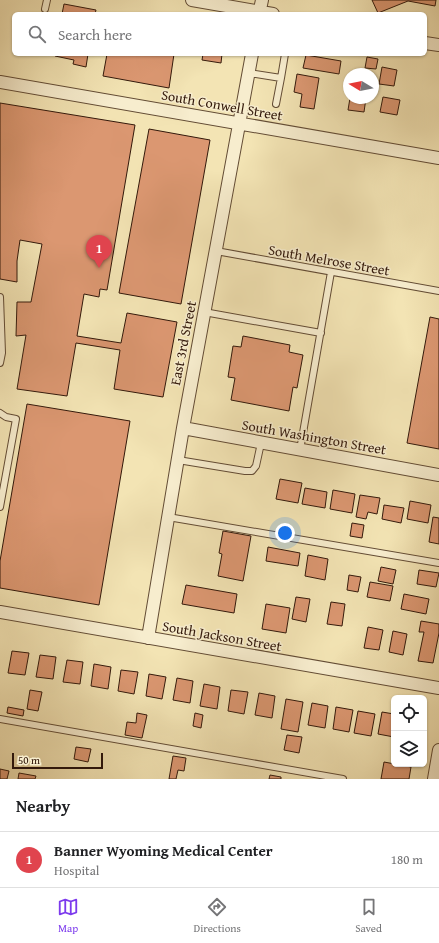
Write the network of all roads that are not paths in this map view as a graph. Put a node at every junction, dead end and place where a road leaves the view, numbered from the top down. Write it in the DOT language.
graph roads {
  1 [pos="47,0"];
  2 [pos="192,0"];
  3 [pos="260,8"];
  4 [pos="45,9"];
  5 [pos="269,12"];
  6 [pos="427,43"];
  7 [pos="439,45"];
  8 [pos="252,56"];
  9 [pos="285,56"];
  10 [pos="249,73"];
  11 [pos="281,78"];
  12 [pos="0,82"];
  13 [pos="276,104"];
  14 [pos="239,123"];
  15 [pos="438,155"];
  16 [pos="216,251"];
  17 [pos="332,272"];
  18 [pos="439,291"];
  19 [pos="0,297"];
  20 [pos="204,312"];
  21 [pos="321,333"];
  22 [pos="0,363"];
  23 [pos="0,414"];
  24 [pos="183,428"];
  25 [pos="261,443"];
  26 [pos="300,450"];
  27 [pos="178,460"];
  28 [pos="439,476"];
  29 [pos="0,507"];
  30 [pos="168,517"];
  31 [pos="439,563"];
  32 [pos="0,612"];
  33 [pos="148,638"];
  34 [pos="439,688"];
  35 [pos="0,719"];
  36 [pos="439,750"];
  37 [pos="343,779"];
  38 [pos="434,779"];
  1 -- 4 [label="lane"];
  2 -- 3 [label="street"];
  3 -- 5 [label="street"];
  6 -- 7 [label="street"];
  8 -- 10 [label="street, East 3rd Street"];
  9 -- 11 [label="lane"];
  10 -- 11 [label="lane"];
  10 -- 14 [label="street, East 3rd Street"];
  11 -- 13 [label="lane"];
  12 -- 14 [label="street, South Conwell Street"];
  14 -- 15 [label="street, South Conwell Street"];
  14 -- 16 [label="street, East 3rd Street"];
  16 -- 17 [label="lane, South Melrose Street"];
  16 -- 20 [label="street, East 3rd Street"];
  17 -- 18 [label="lane, South Melrose Street"];
  17 -- 21 [label="lane"];
  19 -- 22 [label="lane"];
  20 -- 21 [label="lane"];
  20 -- 24 [label="street, East 3rd Street"];
  21 -- 26 [label="lane"];
  23 -- 29 [label="lane"];
  24 -- 25 [label="street, South Washington Street"];
  24 -- 27 [label="street, East 3rd Street"];
  25 -- 26 [label="street, South Washington Street"];
  25 -- 27 [label="lane"];
  26 -- 28 [label="street, South Washington Street"];
  27 -- 30 [label="street, East 3rd Street"];
  30 -- 31 [label="lane"];
  30 -- 33 [label="street, East 3rd Street"];
  32 -- 33 [label="street, South Jackson Street"];
  33 -- 34 [label="street, South Jackson Street"];
  35 -- 37 [label="lane"];
  36 -- 38 [label="street"];
}
